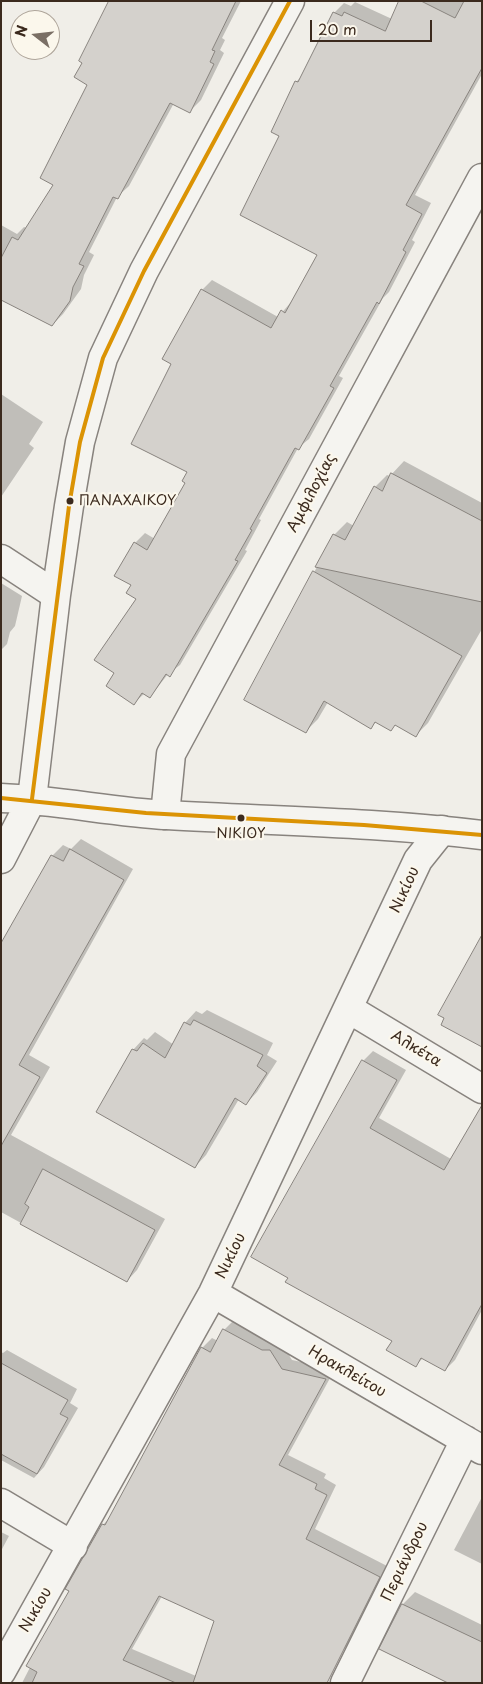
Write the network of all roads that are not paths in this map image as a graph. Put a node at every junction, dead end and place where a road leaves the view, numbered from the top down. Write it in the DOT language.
graph roads {
  1 [pos="290,1"];
  2 [pos="482,178"];
  3 [pos="1,559"];
  4 [pos="56,595"];
  5 [pos="1,798"];
  6 [pos="32,799"];
  7 [pos="165,815"];
  8 [pos="442,830"];
  9 [pos="482,835"];
  10 [pos="1,859"];
  11 [pos="350,1009"];
  12 [pos="482,1089"];
  13 [pos="213,1293"];
  14 [pos="473,1445"];
  15 [pos="1,1503"];
  16 [pos="73,1546"];
  17 [pos="1,1672"];
  18 [pos="344,1683"];
  1 -- 4 [label="street"];
  2 -- 7 [label="street, Αμφιλοχίας"];
  3 -- 4 [label="street"];
  4 -- 6 [label="street"];
  5 -- 6 [label="street"];
  6 -- 7 [label="street"];
  6 -- 10 [label="street"];
  7 -- 8 [label="street"];
  8 -- 9 [label="street"];
  8 -- 11 [label="street, Νικίου"];
  11 -- 12 [label="street, Αλκέτα"];
  11 -- 13 [label="street, Νικίου"];
  13 -- 14 [label="street, Ηρακλείτου"];
  13 -- 16 [label="street, Νικίου"];
  14 -- 18 [label="street, Περιάνδρου"];
  15 -- 16 [label="street"];
  16 -- 17 [label="street, Νικίου"];
}
